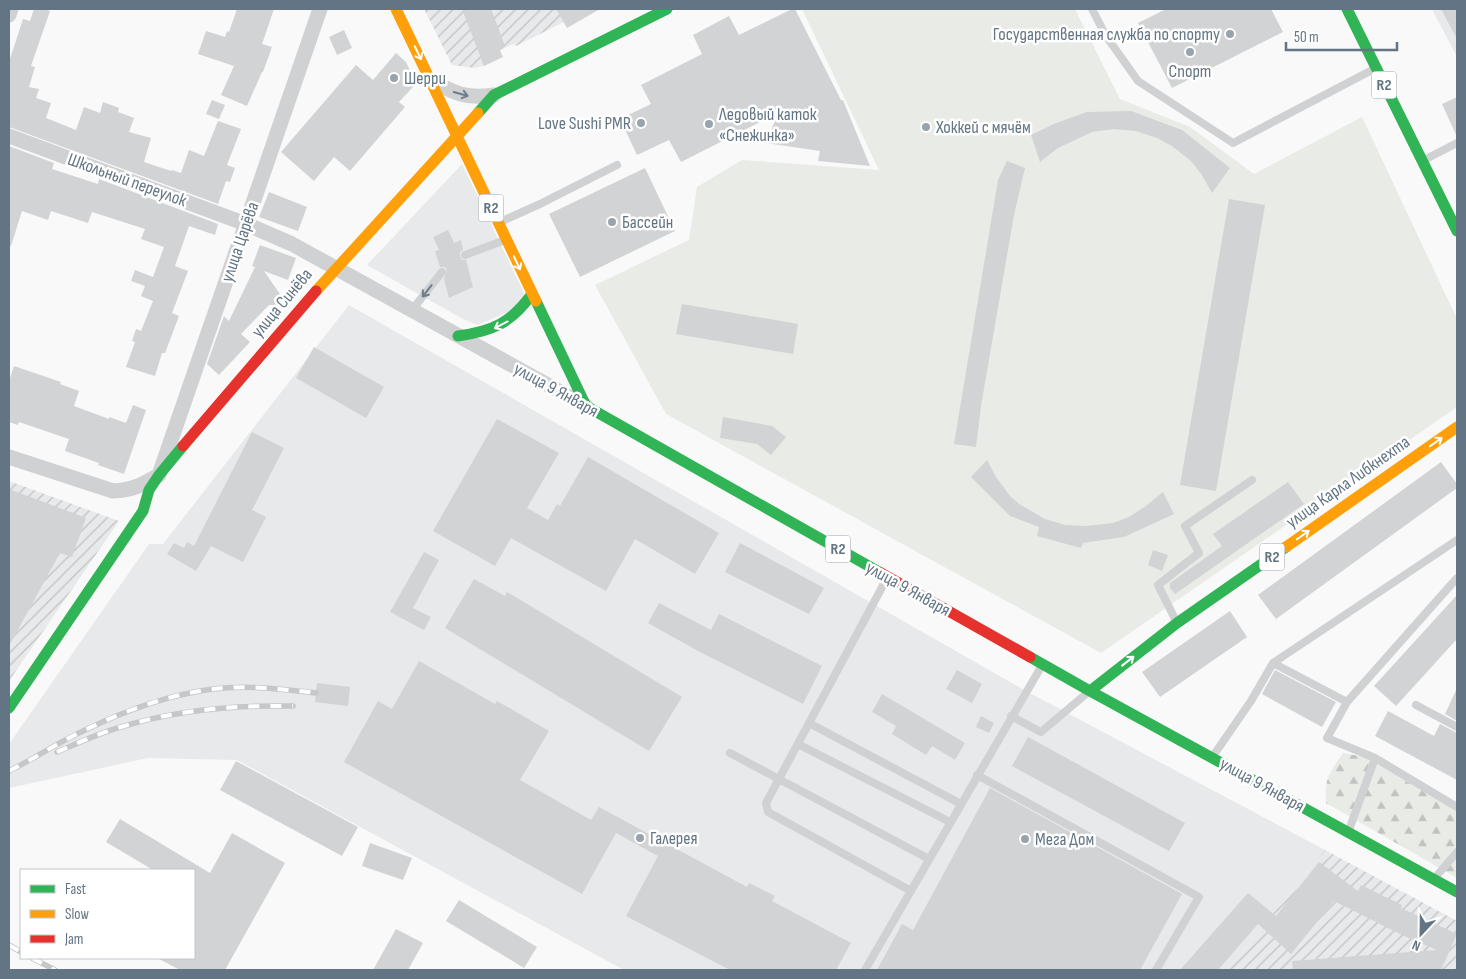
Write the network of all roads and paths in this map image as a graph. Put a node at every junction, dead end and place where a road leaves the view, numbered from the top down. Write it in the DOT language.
graph roads {
  1 [pos="11,9"];
  2 [pos="320,9"];
  3 [pos="396,9"];
  4 [pos="666,9"];
  5 [pos="1092,9"];
  6 [pos="1347,9"];
  7 [pos="9,15"];
  8 [pos="1376,68"];
  9 [pos="430,79"];
  10 [pos="494,95"];
  11 [pos="9,136"];
  12 [pos="457,137"];
  13 [pos="1457,143"];
  14 [pos="1422,161"];
  15 [pos="617,165"];
  16 [pos="498,223"];
  17 [pos="246,224"];
  18 [pos="1457,231"];
  19 [pos="506,239"];
  20 [pos="465,255"];
  21 [pos="334,269"];
  22 [pos="442,272"];
  23 [pos="532,294"];
  24 [pos="412,310"];
  25 [pos="458,336"];
  26 [pos="586,406"];
  27 [pos="1456,431"];
  28 [pos="9,457"];
  29 [pos="160,475"];
  30 [pos="1252,480"];
  31 [pos="1457,540"];
  32 [pos="887,577"];
  33 [pos="1457,578"];
  34 [pos="1177,623"];
  35 [pos="1273,663"];
  36 [pos="1042,664"];
  37 [pos="1090,691"];
  38 [pos="1346,702"];
  39 [pos="1416,705"];
  40 [pos="9,708"];
  41 [pos="1011,716"];
  42 [pos="809,723"];
  43 [pos="1457,727"];
  44 [pos="798,744"];
  45 [pos="730,753"];
  46 [pos="1212,758"];
  47 [pos="1375,758"];
  48 [pos="978,775"];
  49 [pos="780,778"];
  50 [pos="961,804"];
  51 [pos="1457,807"];
  52 [pos="950,822"];
  53 [pos="1348,832"];
  54 [pos="1457,852"];
  55 [pos="929,859"];
  56 [pos="1434,879"];
  57 [pos="911,891"];
  58 [pos="1457,892"];
  59 [pos="865,970"];
  60 [pos="1156,970"];
  1 -- 7 [label="street"];
  2 -- 17 [label="street, улица Царёва"];
  3 -- 9 [label="main road, R2, one-way"];
  4 -- 10 [label="main road, улица Синёва"];
  5 -- 8 [label="lane"];
  6 -- 8 [label="main road, R2"];
  8 -- 14 [label="main road, R2"];
  9 -- 10 [label="street, one-way"];
  9 -- 12 [label="main road, R2"];
  10 -- 12 [label="main road, улица Синёва"];
  11 -- 17 [label="street, Школьный переулок"];
  12 -- 16 [label="main road, R2"];
  12 -- 21 [label="main road, улица Синёва"];
  13 -- 14 [label="lane"];
  14 -- 18 [label="main road, R2"];
  15 -- 16 [label="lane"];
  16 -- 19 [label="main road, R2"];
  17 -- 21 [label="street, Школьный переулок"];
  17 -- 29 [label="street, улица Царёва"];
  19 -- 20 [label="lane"];
  19 -- 23 [label="main road, R2, one-way"];
  21 -- 24 [label="street, улица 9 Января"];
  21 -- 29 [label="main road, улица Синёва"];
  22 -- 24 [label="lane, one-way"];
  23 -- 25 [label="main road, one-way"];
  23 -- 26 [label="main road, R2"];
  24 -- 25 [label="street, улица 9 Января"];
  25 -- 26 [label="street, улица 9 Января"];
  26 -- 32 [label="main road, улица 9 Января / R2"];
  34 -- 27 [label="main road, улица Карла Либкнехта / R2, one-way"];
  28 -- 29 [label="street"];
  29 -- 40 [label="main road, улица Синёва"];
  30 -- 34 [label="lane"];
  31 -- 35 [label="lane"];
  32 -- 36 [label="main road, улица 9 Января / R2"];
  32 -- 42 [label="lane"];
  33 -- 38 [label="lane"];
  37 -- 34 [label="main road, улица Карла Либкнехта / R2, one-way"];
  35 -- 38 [label="lane"];
  35 -- 46 [label="lane"];
  36 -- 37 [label="main road, улица 9 Января / R2"];
  36 -- 41 [label="lane"];
  37 -- 41 [label="lane"];
  37 -- 46 [label="main road, улица 9 Января"];
  38 -- 47 [label="lane"];
  39 -- 43 [label="lane"];
  41 -- 48 [label="lane"];
  42 -- 44 [label="lane"];
  42 -- 50 [label="lane"];
  44 -- 49 [label="lane"];
  44 -- 52 [label="lane"];
  45 -- 49 [label="lane"];
  46 -- 53 [label="main road, улица 9 Января"];
  47 -- 51 [label="lane"];
  47 -- 53 [label="lane"];
  48 -- 50 [label="lane"];
  48 -- 60 [label="lane"];
  49 -- 55 [label="lane"];
  49 -- 57 [label="lane"];
  50 -- 52 [label="lane"];
  52 -- 55 [label="lane"];
  53 -- 56 [label="main road, улица 9 Января"];
  54 -- 56 [label="lane"];
  55 -- 57 [label="lane"];
  56 -- 58 [label="main road, улица 9 Января"];
  57 -- 59 [label="lane"];
}
